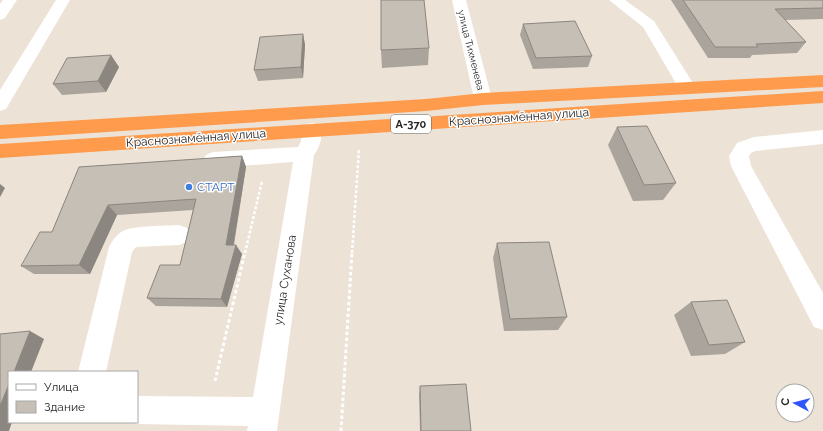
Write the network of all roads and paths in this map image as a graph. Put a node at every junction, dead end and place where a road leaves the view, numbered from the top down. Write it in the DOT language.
graph roads {
  1 [pos="10,0"];
  2 [pos="63,0"];
  3 [pos="459,0"];
  4 [pos="616,0"];
  5 [pos="0,14"];
  6 [pos="823,81"];
  7 [pos="687,88"];
  8 [pos="823,97"];
  9 [pos="483,99"];
  10 [pos="0,105"];
  11 [pos="312,130"];
  12 [pos="0,132"];
  13 [pos="823,137"];
  14 [pos="359,145"];
  15 [pos="0,151"];
  16 [pos="304,154"];
  17 [pos="267,156"];
  18 [pos="197,161"];
  19 [pos="179,236"];
  20 [pos="823,318"];
  21 [pos="92,371"];
  22 [pos="138,410"];
  23 [pos="208,412"];
  24 [pos="263,422"];
  25 [pos="341,431"];
  1 -- 5 [label="street"];
  2 -- 10 [label="street"];
  3 -- 9 [label="street, улица Тихменева"];
  4 -- 7 [label="street"];
  6 -- 7 [label="highway, Краснознамённая улица / А-370"];
  7 -- 9 [label="highway, Краснознамённая улица / А-370"];
  8 -- 11 [label="highway, Краснознамённая улица / А-370"];
  9 -- 12 [label="highway, Краснознамённая улица / А-370"];
  11 -- 15 [label="highway, Краснознамённая улица / А-370"];
  11 -- 16 [label="street, улица Суханова"];
  13 -- 20 [label="street"];
  14 -- 25 [label="path"];
  16 -- 17 [label="street"];
  16 -- 24 [label="street, улица Суханова"];
  17 -- 18 [label="street"];
  17 -- 23 [label="path"];
  19 -- 21 [label="street"];
  22 -- 23 [label="street"];
  23 -- 24 [label="street"];
}
